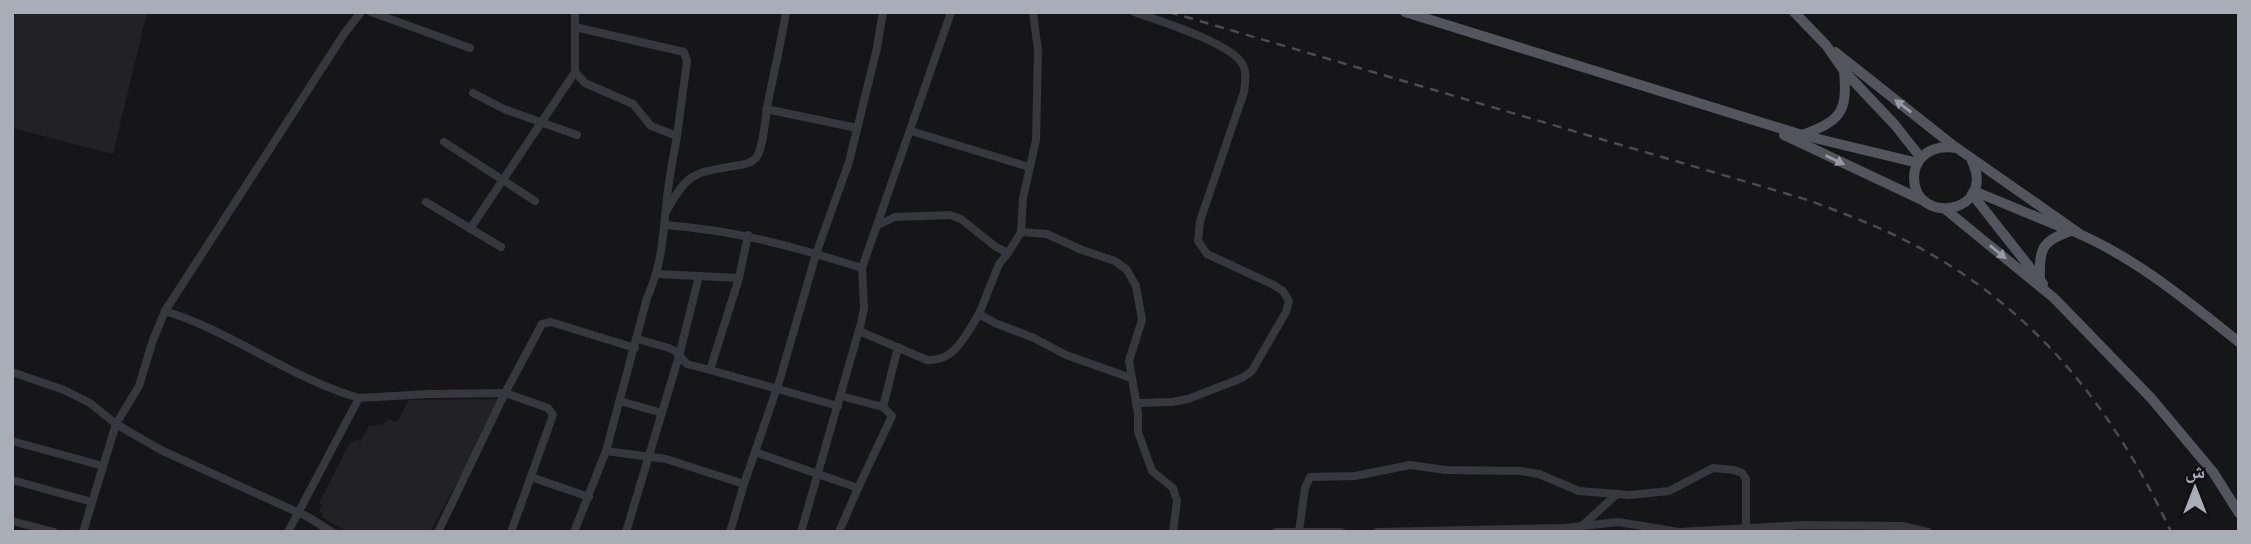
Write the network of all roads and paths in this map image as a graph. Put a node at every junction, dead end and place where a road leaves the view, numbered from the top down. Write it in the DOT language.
graph roads {
  1 [pos="361,12"];
  2 [pos="372,12"];
  3 [pos="575,12"];
  4 [pos="786,12"];
  5 [pos="884,12"];
  6 [pos="951,12"];
  7 [pos="1032,12"];
  8 [pos="1134,12"];
  9 [pos="1405,12"];
  10 [pos="1795,13"];
  11 [pos="575,27"];
  12 [pos="1826,45"];
  13 [pos="470,48"];
  14 [pos="1844,71"];
  15 [pos="575,72"];
  16 [pos="473,93"];
  17 [pos="766,109"];
  18 [pos="1752,119"];
  19 [pos="542,122"];
  20 [pos="857,128"];
  21 [pos="911,131"];
  22 [pos="577,135"];
  23 [pos="1802,135"];
  24 [pos="677,136"];
  25 [pos="444,142"];
  26 [pos="1957,148"];
  27 [pos="1919,161"];
  28 [pos="1972,161"];
  29 [pos="1029,167"];
  30 [pos="503,181"];
  31 [pos="1973,193"];
  32 [pos="535,201"];
  33 [pos="426,202"];
  34 [pos="1925,202"];
  35 [pos="1945,209"];
  36 [pos="666,212"];
  37 [pos="665,225"];
  38 [pos="878,225"];
  39 [pos="470,229"];
  40 [pos="1021,232"];
  41 [pos="2076,233"];
  42 [pos="748,235"];
  43 [pos="502,247"];
  44 [pos="1008,253"];
  45 [pos="816,254"];
  46 [pos="862,268"];
  47 [pos="657,274"];
  48 [pos="699,276"];
  49 [pos="739,278"];
  50 [pos="2040,280"];
  51 [pos="2054,298"];
  52 [pos="165,312"];
  53 [pos="979,314"];
  54 [pos="859,331"];
  55 [pos="2239,342"];
  56 [pos="636,344"];
  57 [pos="898,347"];
  58 [pos="679,356"];
  59 [pos="710,370"];
  60 [pos="12,372"];
  61 [pos="1131,378"];
  62 [pos="776,388"];
  63 [pos="505,393"];
  64 [pos="841,396"];
  65 [pos="359,398"];
  66 [pos="620,401"];
  67 [pos="1136,403"];
  68 [pos="838,406"];
  69 [pos="883,407"];
  70 [pos="662,413"];
  71 [pos="116,424"];
  72 [pos="12,441"];
  73 [pos="607,451"];
  74 [pos="755,452"];
  75 [pos="647,456"];
  76 [pos="103,466"];
  77 [pos="817,473"];
  78 [pos="531,477"];
  79 [pos="12,480"];
  80 [pos="744,484"];
  81 [pos="858,488"];
  82 [pos="1617,494"];
  83 [pos="589,497"];
  84 [pos="92,502"];
  85 [pos="297,512"];
  86 [pos="2239,513"];
  87 [pos="12,521"];
  88 [pos="1580,530"];
  89 [pos="1746,530"];
  90 [pos="1299,531"];
  91 [pos="54,532"];
  92 [pos="83,532"];
  93 [pos="288,532"];
  94 [pos="332,532"];
  95 [pos="438,532"];
  96 [pos="511,532"];
  97 [pos="573,532"];
  98 [pos="626,532"];
  99 [pos="730,532"];
  100 [pos="801,532"];
  101 [pos="839,532"];
  102 [pos="1173,532"];
  103 [pos="1276,532"];
  104 [pos="1342,532"];
  105 [pos="1377,532"];
  106 [pos="1679,532"];
  107 [pos="1928,532"];
  1 -- 52 [label="street"];
  2 -- 13 [label="street"];
  3 -- 11 [label="street"];
  4 -- 17 [label="street"];
  5 -- 20 [label="street"];
  6 -- 21 [label="street"];
  7 -- 29 [label="street"];
  8 -- 67 [label="street"];
  9 -- 18 [label="main road"];
  10 -- 12 [label="main road"];
  11 -- 15 [label="street"];
  11 -- 24 [label="street"];
  12 -- 14 [label="main road"];
  26 -- 12 [label="main road, one-way"];
  14 -- 23 [label="main road"];
  14 -- 27 [label="main road"];
  15 -- 19 [label="street"];
  15 -- 24 [label="street"];
  16 -- 19 [label="street"];
  17 -- 20 [label="street"];
  17 -- 36 [label="street"];
  18 -- 23 [label="main road"];
  18 -- 34 [label="main road, one-way"];
  19 -- 22 [label="street"];
  19 -- 30 [label="street"];
  20 -- 45 [label="street"];
  21 -- 29 [label="street"];
  21 -- 38 [label="street"];
  23 -- 27 [label="main road"];
  24 -- 36 [label="street"];
  25 -- 30 [label="street"];
  26 -- 27 [label="main road"];
  26 -- 28 [label="main road"];
  27 -- 34 [label="main road"];
  28 -- 31 [label="main road"];
  28 -- 41 [label="main road"];
  29 -- 40 [label="street"];
  30 -- 32 [label="street"];
  30 -- 39 [label="street"];
  31 -- 35 [label="main road"];
  31 -- 41 [label="main road"];
  31 -- 50 [label="main road"];
  33 -- 39 [label="street"];
  34 -- 35 [label="main road"];
  35 -- 51 [label="main road, one-way"];
  36 -- 37 [label="street"];
  37 -- 42 [label="street"];
  37 -- 47 [label="street"];
  38 -- 44 [label="street"];
  38 -- 46 [label="street"];
  39 -- 43 [label="street"];
  40 -- 44 [label="street"];
  40 -- 61 [label="street"];
  41 -- 50 [label="main road"];
  41 -- 55 [label="main road"];
  42 -- 45 [label="street"];
  42 -- 49 [label="street"];
  44 -- 53 [label="street"];
  45 -- 46 [label="street"];
  45 -- 62 [label="street"];
  46 -- 54 [label="street"];
  47 -- 48 [label="street"];
  47 -- 56 [label="street"];
  48 -- 49 [label="street"];
  48 -- 58 [label="street"];
  49 -- 59 [label="street"];
  50 -- 51 [label="main road"];
  51 -- 86 [label="main road"];
  52 -- 65 [label="street"];
  52 -- 71 [label="street"];
  53 -- 57 [label="street"];
  53 -- 61 [label="street"];
  54 -- 57 [label="street"];
  54 -- 64 [label="street"];
  56 -- 58 [label="street"];
  56 -- 63 [label="street"];
  56 -- 66 [label="street"];
  57 -- 69 [label="street"];
  58 -- 59 [label="street"];
  58 -- 70 [label="street"];
  59 -- 62 [label="street"];
  60 -- 71 [label="street"];
  61 -- 67 [label="street"];
  62 -- 68 [label="street"];
  62 -- 74 [label="street"];
  63 -- 65 [label="street"];
  63 -- 78 [label="street"];
  63 -- 95 [label="street"];
  64 -- 68 [label="street"];
  64 -- 69 [label="street"];
  65 -- 85 [label="street"];
  66 -- 70 [label="street"];
  66 -- 73 [label="street"];
  67 -- 102 [label="street"];
  68 -- 77 [label="street"];
  69 -- 81 [label="street"];
  70 -- 75 [label="street"];
  71 -- 76 [label="street"];
  71 -- 85 [label="street"];
  72 -- 76 [label="street"];
  73 -- 75 [label="street"];
  73 -- 83 [label="street"];
  74 -- 77 [label="street"];
  74 -- 80 [label="street"];
  75 -- 80 [label="street"];
  75 -- 98 [label="street"];
  76 -- 84 [label="street"];
  77 -- 81 [label="street"];
  77 -- 100 [label="street"];
  78 -- 83 [label="street"];
  78 -- 96 [label="street"];
  79 -- 84 [label="street"];
  80 -- 99 [label="street"];
  81 -- 101 [label="street"];
  82 -- 88 [label="street"];
  82 -- 89 [label="street"];
  82 -- 90 [label="street"];
  83 -- 97 [label="street"];
  84 -- 92 [label="street"];
  85 -- 93 [label="street"];
  85 -- 94 [label="street"];
  87 -- 91 [label="street"];
  88 -- 105 [label="street"];
  88 -- 106 [label="street"];
  89 -- 106 [label="street"];
  89 -- 107 [label="street"];
  90 -- 103 [label="street"];
  90 -- 104 [label="street"];
}
